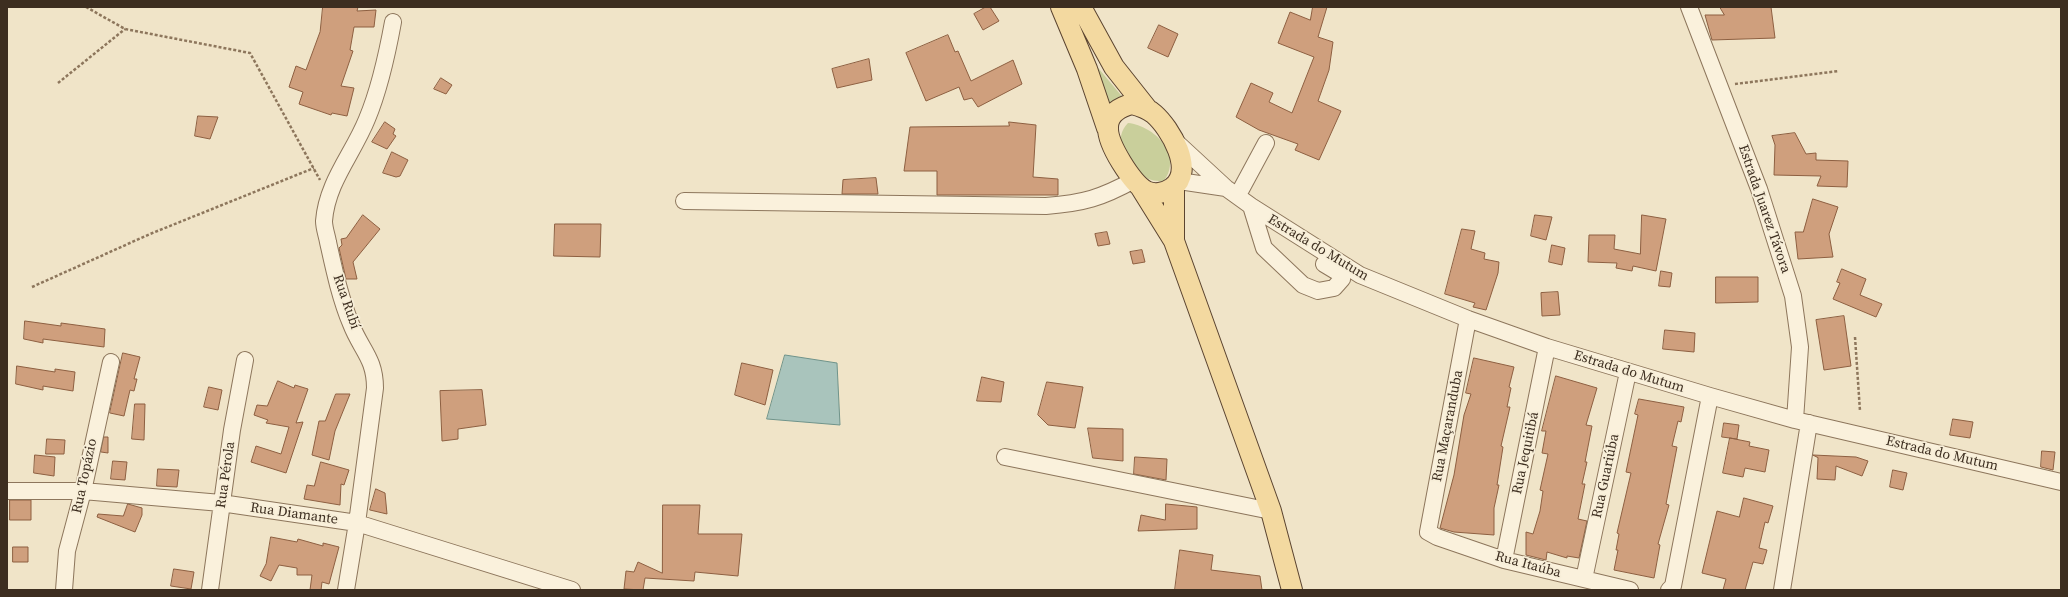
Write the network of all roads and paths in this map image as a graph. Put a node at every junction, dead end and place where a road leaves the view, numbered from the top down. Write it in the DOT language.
graph roads {
  1 [pos="86,7"];
  2 [pos="1061,7"];
  3 [pos="1080,7"];
  4 [pos="1689,7"];
  5 [pos="392,22"];
  6 [pos="125,30"];
  7 [pos="1839,71"];
  8 [pos="58,84"];
  9 [pos="1719,86"];
  10 [pos="1148,110"];
  11 [pos="1107,128"];
  12 [pos="1174,140"];
  13 [pos="1266,143"];
  14 [pos="314,168"];
  15 [pos="1176,183"];
  16 [pos="1138,184"];
  17 [pos="1232,192"];
  18 [pos="328,194"];
  19 [pos="684,201"];
  20 [pos="1251,206"];
  21 [pos="1256,222"];
  22 [pos="1174,241"];
  23 [pos="32,287"];
  24 [pos="1468,319"];
  25 [pos="1855,337"];
  26 [pos="1548,347"];
  27 [pos="245,360"];
  28 [pos="111,362"];
  29 [pos="1628,372"];
  30 [pos="1710,396"];
  31 [pos="1860,411"];
  32 [pos="1802,421"];
  33 [pos="1005,457"];
  34 [pos="2061,482"];
  35 [pos="7,491"];
  36 [pos="83,491"];
  37 [pos="222,503"];
  38 [pos="1271,511"];
  39 [pos="357,523"];
  40 [pos="1428,532"];
  41 [pos="1504,560"];
  42 [pos="1584,580"];
  43 [pos="64,590"];
  44 [pos="210,590"];
  45 [pos="346,590"];
  46 [pos="572,590"];
  47 [pos="1292,590"];
  48 [pos="1630,590"];
  49 [pos="1669,590"];
  50 [pos="1782,590"];
  1 -- 6 [label="path"];
  2 -- 11 [label="main road"];
  3 -- 10 [label="main road"];
  4 -- 9 [label="street, Estrada Juarez Távora"];
  5 -- 18 [label="street, Rua Rubí"];
  6 -- 8 [label="path"];
  6 -- 14 [label="path"];
  7 -- 9 [label="path"];
  9 -- 32 [label="street, Estrada Juarez Távora"];
  10 -- 11 [label="main road"];
  10 -- 12 [label="main road"];
  11 -- 16 [label="main road"];
  12 -- 15 [label="main road"];
  12 -- 17 [label="street, Estrada do Mutum"];
  13 -- 17 [label="street"];
  14 -- 18 [label="path"];
  14 -- 23 [label="path"];
  15 -- 16 [label="main road"];
  15 -- 17 [label="street"];
  15 -- 22 [label="main road"];
  16 -- 19 [label="street"];
  16 -- 22 [label="main road"];
  17 -- 20 [label="street, Estrada do Mutum"];
  18 -- 39 [label="street, Rua Rubí"];
  20 -- 21 [label="street"];
  20 -- 24 [label="street, Estrada do Mutum"];
  21 -- 21 [label="street"];
  22 -- 38 [label="main road"];
  24 -- 26 [label="street, Estrada do Mutum"];
  24 -- 40 [label="street, Rua Maçaranduba"];
  25 -- 31 [label="path"];
  26 -- 29 [label="street, Estrada do Mutum"];
  26 -- 41 [label="street, Rua Jequitibá"];
  27 -- 37 [label="street, Rua Pérola"];
  28 -- 36 [label="street, Rua Topázio"];
  29 -- 30 [label="street, Estrada do Mutum"];
  29 -- 42 [label="street, Rua Guariúba"];
  30 -- 32 [label="street, Estrada do Mutum"];
  30 -- 49 [label="street"];
  32 -- 34 [label="street, Estrada do Mutum"];
  32 -- 50 [label="street, Estrada Juarez Távora"];
  33 -- 38 [label="street"];
  35 -- 36 [label="street, Rua Diamante"];
  36 -- 37 [label="street, Rua Diamante"];
  36 -- 43 [label="street, Rua Topázio"];
  37 -- 39 [label="street, Rua Diamante"];
  37 -- 44 [label="street, Rua Pérola"];
  38 -- 47 [label="main road"];
  39 -- 45 [label="street, Rua Rubí"];
  39 -- 46 [label="street, Rua Diamante"];
  40 -- 41 [label="street, Rua Itaúba"];
  41 -- 42 [label="street, Rua Itaúba"];
  42 -- 48 [label="street, Rua Itaúba"];
}
